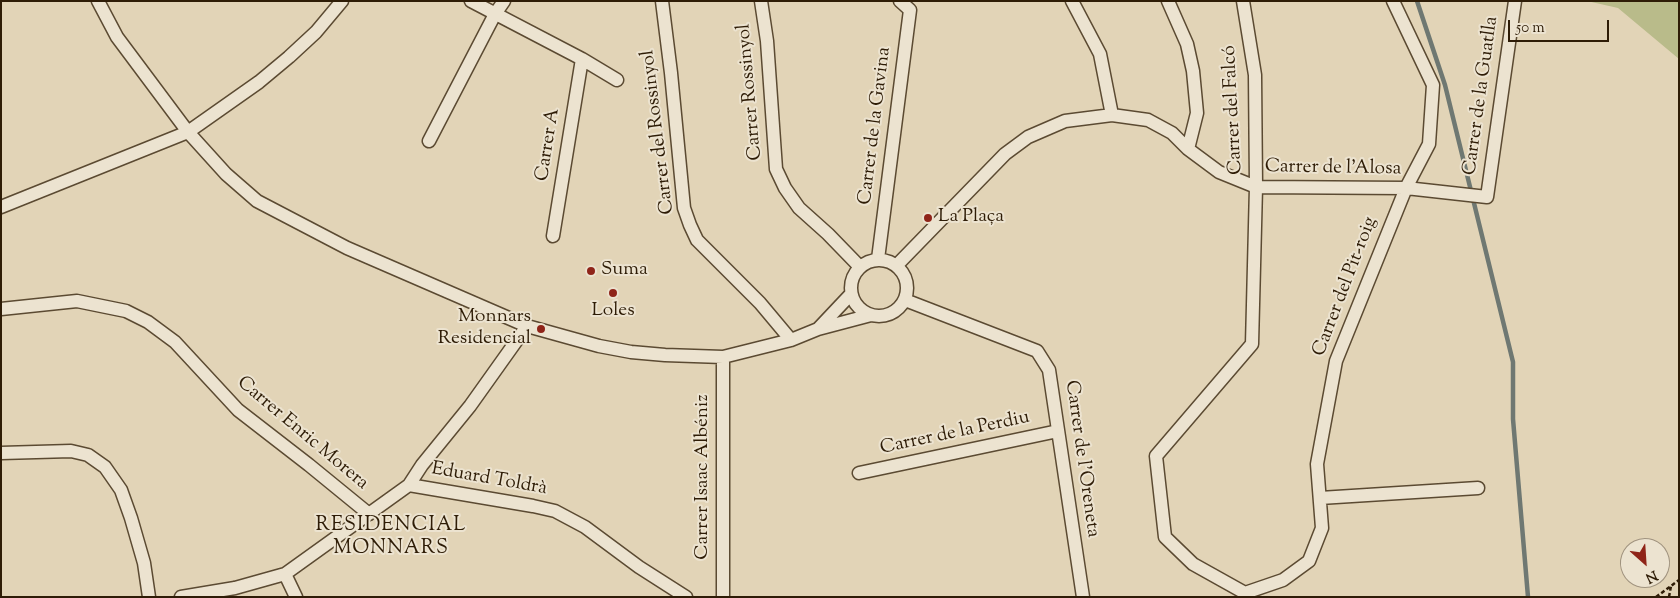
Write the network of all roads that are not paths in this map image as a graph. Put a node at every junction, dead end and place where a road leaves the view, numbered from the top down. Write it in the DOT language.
graph roads {
  1 [pos="98,1"];
  2 [pos="342,1"];
  3 [pos="471,1"];
  4 [pos="504,1"];
  5 [pos="662,1"];
  6 [pos="761,1"];
  7 [pos="900,1"];
  8 [pos="1072,1"];
  9 [pos="1168,1"];
  10 [pos="1244,1"];
  11 [pos="1394,1"];
  12 [pos="1514,1"];
  13 [pos="495,14"];
  14 [pos="582,59"];
  15 [pos="617,80"];
  16 [pos="1112,115"];
  17 [pos="188,132"];
  18 [pos="430,141"];
  19 [pos="1188,149"];
  20 [pos="1256,187"];
  21 [pos="1406,188"];
  22 [pos="1484,196"];
  23 [pos="1,207"];
  24 [pos="553,236"];
  25 [pos="878,259"];
  26 [pos="897,265"];
  27 [pos="860,267"];
  28 [pos="851,294"];
  29 [pos="905,300"];
  30 [pos="1,309"];
  31 [pos="871,316"];
  32 [pos="527,326"];
  33 [pos="818,329"];
  34 [pos="791,340"];
  35 [pos="723,357"];
  36 [pos="1058,431"];
  37 [pos="1,453"];
  38 [pos="859,473"];
  39 [pos="409,485"];
  40 [pos="1478,488"];
  41 [pos="1320,498"];
  42 [pos="369,514"];
  43 [pos="285,574"];
  44 [pos="149,597"];
  45 [pos="181,597"];
  46 [pos="296,597"];
  47 [pos="686,597"];
  48 [pos="723,597"];
  49 [pos="1083,597"];
  1 -- 17 [label="street"];
  2 -- 17 [label="street"];
  3 -- 13 [label="street"];
  4 -- 13 [label="street"];
  5 -- 34 [label="street, Carrer del Rossinyol"];
  6 -- 27 [label="street, Carrer Rossinyol"];
  7 -- 25 [label="street, Carrer de la Gavina"];
  8 -- 16 [label="street"];
  9 -- 19 [label="street"];
  10 -- 20 [label="street, Carrer del Falcó"];
  11 -- 21 [label="street, Carrer del Pit-roig"];
  12 -- 22 [label="street, Carrer de la Guatlla"];
  13 -- 14 [label="street"];
  13 -- 18 [label="street"];
  14 -- 15 [label="street"];
  14 -- 24 [label="street, Carrer A"];
  16 -- 19 [label="street, Carrer de l'Alosa"];
  16 -- 26 [label="street, Carrer de l'Alosa"];
  17 -- 23 [label="street"];
  17 -- 32 [label="street"];
  19 -- 20 [label="street, Carrer de l'Alosa"];
  20 -- 21 [label="street, Carrer de l'Alosa"];
  20 -- 41 [label="street, Carrer del Pit-roig"];
  21 -- 22 [label="street, Carrer de l'Alosa"];
  21 -- 41 [label="street, Carrer del Pit-roig"];
  25 -- 26 [label="street"];
  25 -- 27 [label="street"];
  26 -- 29 [label="street"];
  27 -- 28 [label="street"];
  28 -- 31 [label="street"];
  28 -- 33 [label="street"];
  29 -- 31 [label="street"];
  29 -- 36 [label="street, Carrer de l'Oreneta"];
  30 -- 42 [label="street, Carrer Enric Morera"];
  31 -- 33 [label="street"];
  32 -- 35 [label="street"];
  32 -- 39 [label="street"];
  33 -- 34 [label="street"];
  34 -- 35 [label="street"];
  35 -- 48 [label="street, Carrer Isaac Albéniz"];
  36 -- 38 [label="street, Carrer de la Perdiu"];
  36 -- 49 [label="street, Carrer de l'Oreneta"];
  37 -- 44 [label="street"];
  39 -- 42 [label="street"];
  39 -- 47 [label="street, Eduard Toldrà"];
  40 -- 41 [label="street"];
  42 -- 43 [label="street"];
  43 -- 45 [label="street"];
  43 -- 46 [label="street"];
}
